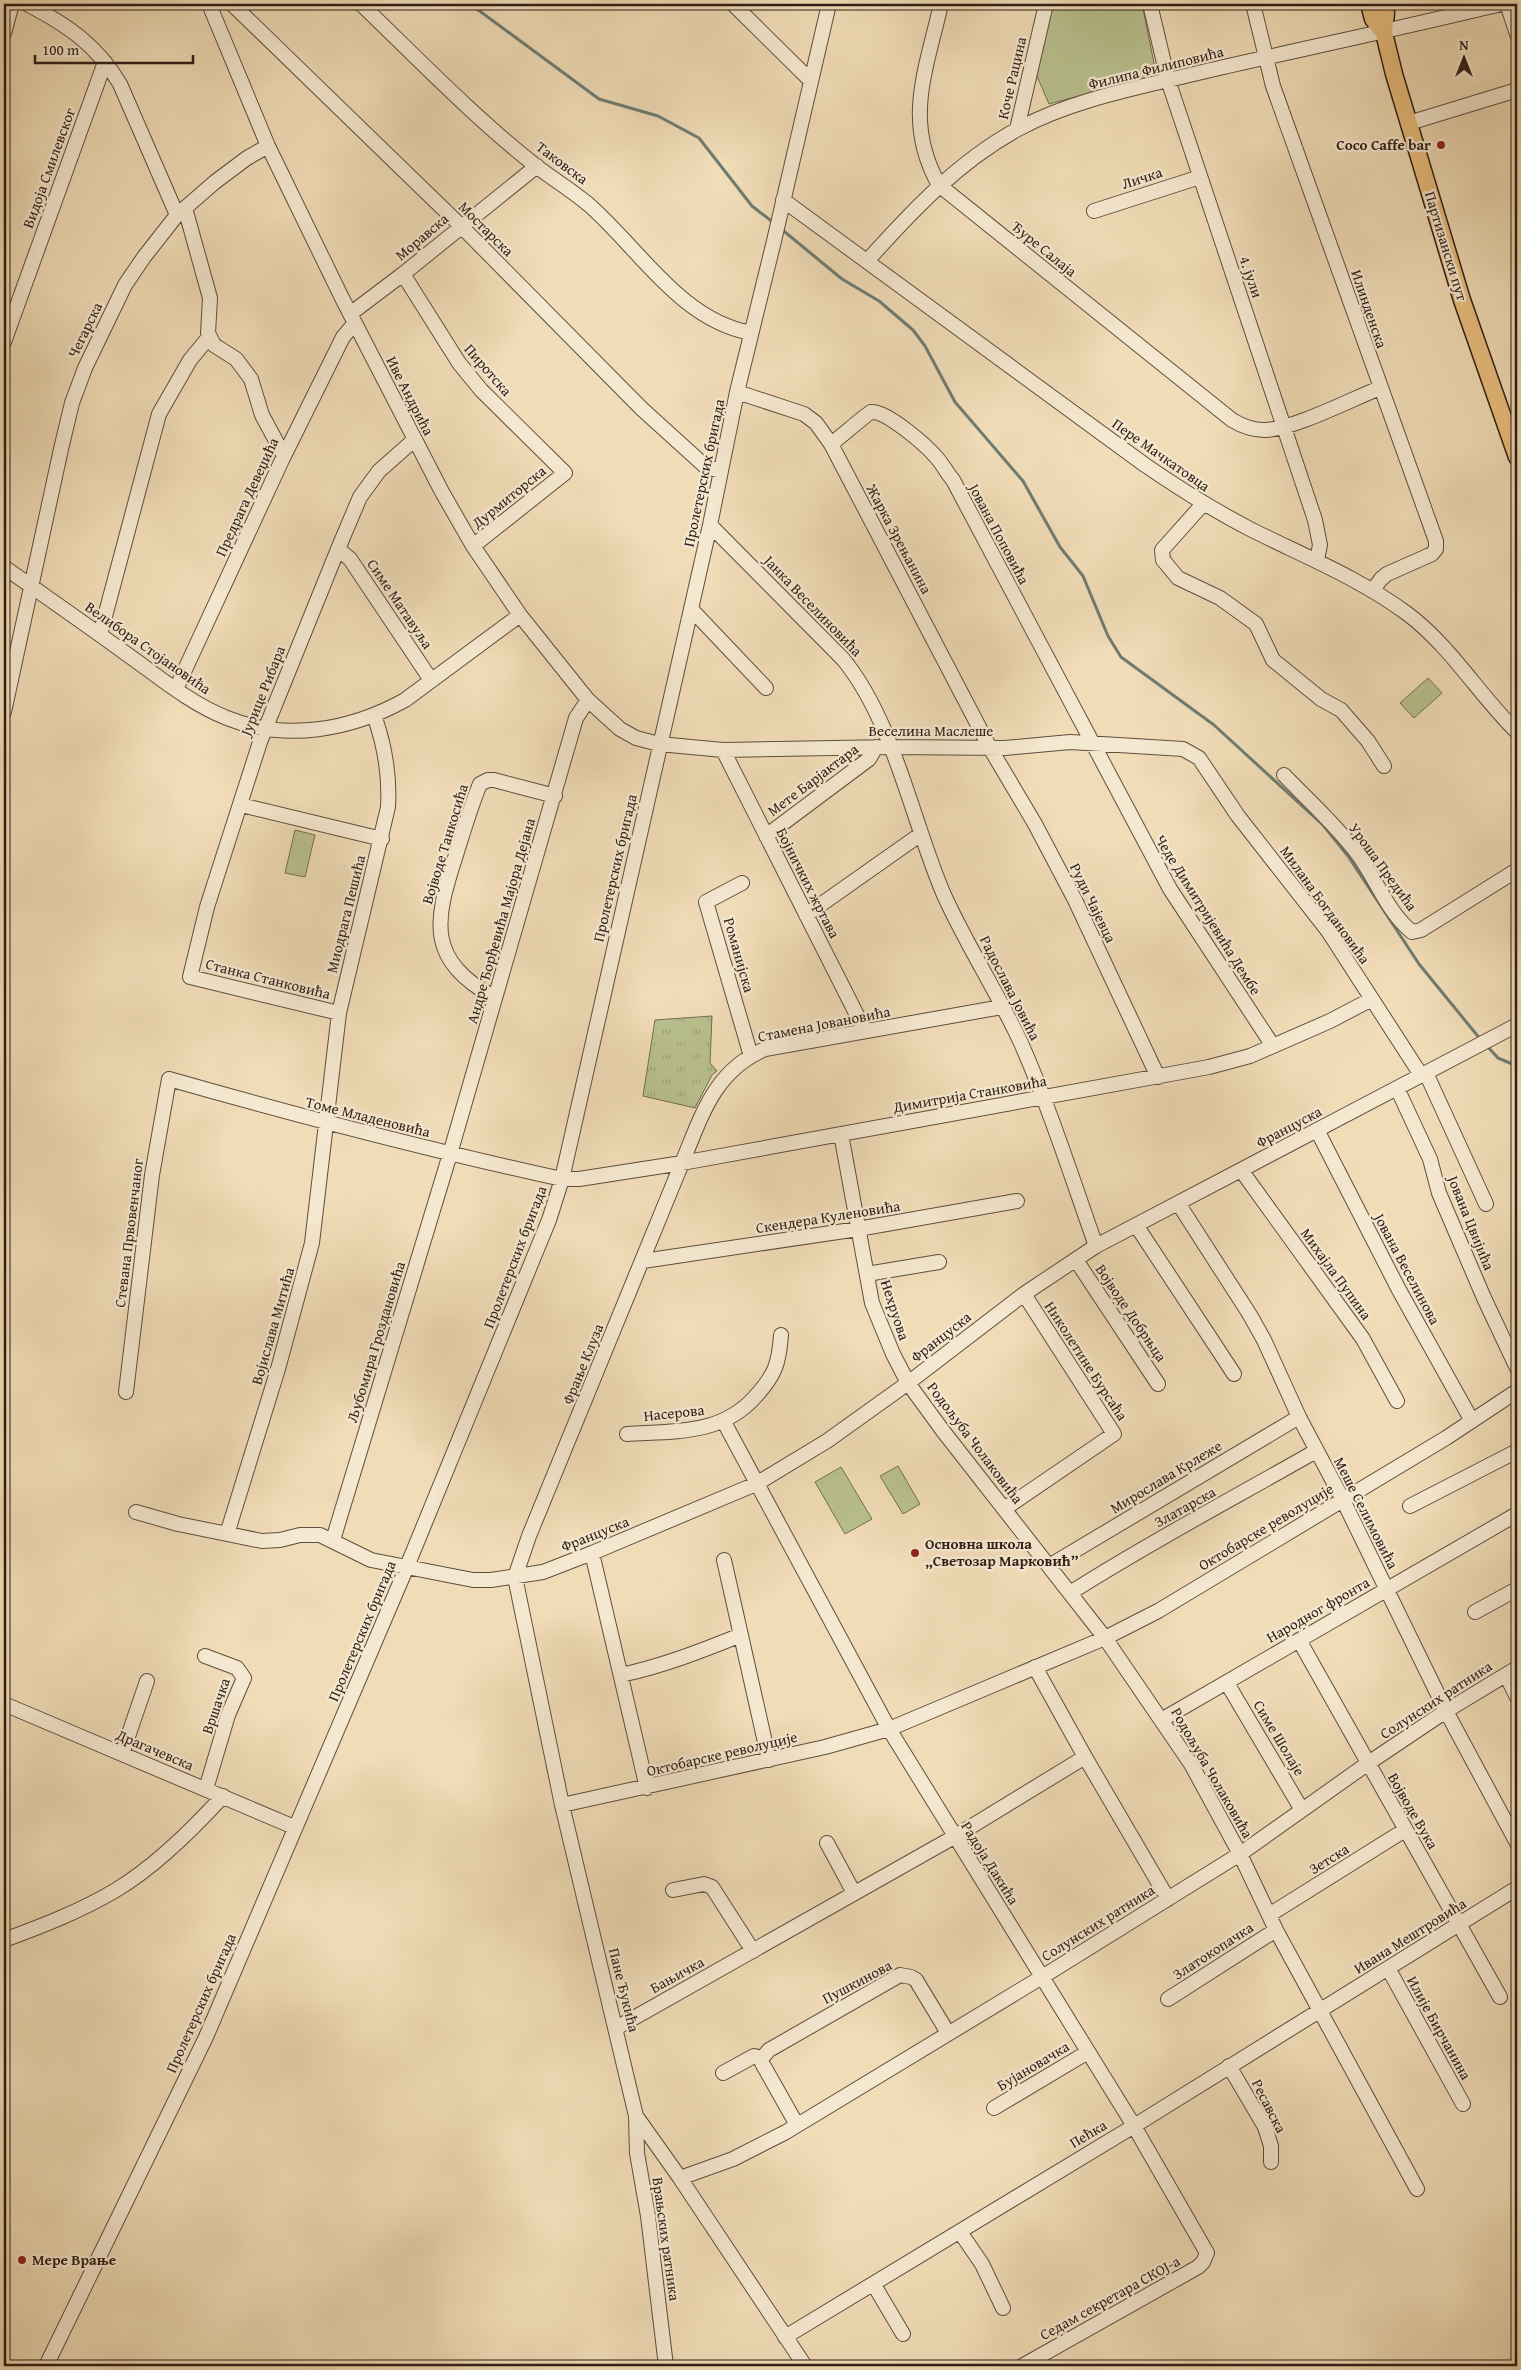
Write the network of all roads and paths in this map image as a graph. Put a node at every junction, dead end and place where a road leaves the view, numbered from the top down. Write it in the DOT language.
graph roads {
  1 [pos="12,4"];
  2 [pos="27,4"];
  3 [pos="209,4"];
  4 [pos="361,4"];
  5 [pos="734,4"];
  6 [pos="829,4"];
  7 [pos="941,4"];
  8 [pos="1046,4"];
  9 [pos="1150,4"];
  10 [pos="1253,4"];
  11 [pos="1369,4"];
  12 [pos="1383,4"];
  13 [pos="1501,4"];
  14 [pos="1507,4"];
  15 [pos="235,7"];
  16 [pos="216,21"];
  17 [pos="1384,32"];
  18 [pos="4,33"];
  19 [pos="1517,34"];
  20 [pos="1265,58"];
  21 [pos="105,62"];
  22 [pos="1168,80"];
  23 [pos="811,81"];
  24 [pos="1517,90"];
  25 [pos="1409,123"];
  26 [pos="1017,129"];
  27 [pos="268,146"];
  28 [pos="537,166"];
  29 [pos="1200,176"];
  30 [pos="939,185"];
  31 [pos="782,205"];
  32 [pos="181,211"];
  33 [pos="1094,211"];
  34 [pos="461,226"];
  35 [pos="868,260"];
  36 [pos="403,274"];
  37 [pos="353,318"];
  38 [pos="751,333"];
  39 [pos="209,337"];
  40 [pos="4,342"];
  41 [pos="1380,388"];
  42 [pos="737,392"];
  43 [pos="1285,427"];
  44 [pos="414,440"];
  45 [pos="831,444"];
  46 [pos="284,456"];
  47 [pos="1517,457"];
  48 [pos="722,471"];
  49 [pos="565,473"];
  50 [pos="1203,504"];
  51 [pos="710,525"];
  52 [pos="473,546"];
  53 [pos="338,549"];
  54 [pos="1317,560"];
  55 [pos="4,567"];
  56 [pos="32,586"];
  57 [pos="1373,590"];
  58 [pos="691,609"];
  59 [pos="520,614"];
  60 [pos="100,635"];
  61 [pos="431,680"];
  62 [pos="766,688"];
  63 [pos="176,689"];
  64 [pos="588,700"];
  65 [pos="4,712"];
  66 [pos="374,715"];
  67 [pos="264,728"];
  68 [pos="1517,732"];
  69 [pos="660,744"];
  70 [pos="1093,744"];
  71 [pos="876,747"];
  72 [pos="890,747"];
  73 [pos="990,748"];
  74 [pos="723,750"];
  75 [pos="1199,758"];
  76 [pos="1384,766"];
  77 [pos="1284,776"];
  78 [pos="555,796"];
  79 [pos="240,806"];
  80 [pos="921,834"];
  81 [pos="766,836"];
  82 [pos="382,839"];
  83 [pos="1517,870"];
  84 [pos="742,884"];
  85 [pos="806,915"];
  86 [pos="190,977"];
  87 [pos="496,998"];
  88 [pos="1372,999"];
  89 [pos="1002,1007"];
  90 [pos="339,1013"];
  91 [pos="1517,1025"];
  92 [pos="865,1031"];
  93 [pos="1273,1046"];
  94 [pos="751,1056"];
  95 [pos="1423,1074"];
  96 [pos="1158,1077"];
  97 [pos="169,1079"];
  98 [pos="1397,1088"];
  99 [pos="1044,1097"];
  100 [pos="326,1123"];
  101 [pos="1317,1130"];
  102 [pos="841,1134"];
  103 [pos="450,1154"];
  104 [pos="682,1163"];
  105 [pos="1241,1170"];
  106 [pos="562,1179"];
  107 [pos="1017,1201"];
  108 [pos="1178,1203"];
  109 [pos="1486,1204"];
  110 [pos="1136,1225"];
  111 [pos="858,1229"];
  112 [pos="1096,1246"];
  113 [pos="1076,1260"];
  114 [pos="643,1261"];
  115 [pos="938,1262"];
  116 [pos="867,1274"];
  117 [pos="1024,1294"];
  118 [pos="781,1335"];
  119 [pos="1517,1368"];
  120 [pos="1234,1374"];
  121 [pos="908,1383"];
  122 [pos="1158,1384"];
  123 [pos="1517,1391"];
  124 [pos="126,1392"];
  125 [pos="1397,1401"];
  126 [pos="1298,1417"];
  127 [pos="1472,1421"];
  128 [pos="724,1422"];
  129 [pos="627,1434"];
  130 [pos="1316,1451"];
  131 [pos="1517,1451"];
  132 [pos="756,1484"];
  133 [pos="1343,1500"];
  134 [pos="1410,1506"];
  135 [pos="1004,1509"];
  136 [pos="136,1512"];
  137 [pos="1517,1514"];
  138 [pos="227,1534"];
  139 [pos="333,1540"];
  140 [pos="592,1553"];
  141 [pos="724,1560"];
  142 [pos="1049,1566"];
  143 [pos="406,1569"];
  144 [pos="515,1577"];
  145 [pos="1386,1589"];
  146 [pos="1517,1589"];
  147 [pos="1070,1593"];
  148 [pos="1475,1612"];
  149 [pos="741,1635"];
  150 [pos="1105,1638"];
  151 [pos="1299,1640"];
  152 [pos="205,1656"];
  153 [pos="1035,1667"];
  154 [pos="1512,1672"];
  155 [pos="621,1675"];
  156 [pos="147,1681"];
  157 [pos="1227,1683"];
  158 [pos="1517,1697"];
  159 [pos="4,1704"];
  160 [pos="1446,1711"];
  161 [pos="1163,1720"];
  162 [pos="889,1729"];
  163 [pos="122,1754"];
  164 [pos="1085,1757"];
  165 [pos="769,1760"];
  166 [pos="1367,1764"];
  167 [pos="647,1788"];
  168 [pos="206,1789"];
  169 [pos="223,1796"];
  170 [pos="562,1805"];
  171 [pos="1302,1810"];
  172 [pos="1512,1821"];
  173 [pos="294,1827"];
  174 [pos="1405,1830"];
  175 [pos="954,1837"];
  176 [pos="827,1843"];
  177 [pos="1517,1843"];
  178 [pos="1240,1854"];
  179 [pos="1517,1888"];
  180 [pos="672,1890"];
  181 [pos="854,1893"];
  182 [pos="1168,1899"];
  183 [pos="1269,1915"];
  184 [pos="1459,1926"];
  185 [pos="1276,1930"];
  186 [pos="4,1940"];
  187 [pos="753,1951"];
  188 [pos="1388,1968"];
  189 [pos="1042,1977"];
  190 [pos="1500,1997"];
  191 [pos="1168,1999"];
  192 [pos="1320,2011"];
  193 [pos="616,2028"];
  194 [pos="948,2033"];
  195 [pos="1088,2052"];
  196 [pos="762,2058"];
  197 [pos="1230,2066"];
  198 [pos="723,2073"];
  199 [pos="1463,2104"];
  200 [pos="994,2108"];
  201 [pos="636,2116"];
  202 [pos="798,2125"];
  203 [pos="1134,2126"];
  204 [pos="654,2140"];
  205 [pos="636,2143"];
  206 [pos="1271,2162"];
  207 [pos="680,2178"];
  208 [pos="1417,2189"];
  209 [pos="960,2232"];
  210 [pos="1207,2253"];
  211 [pos="874,2285"];
  212 [pos="1003,2308"];
  213 [pos="903,2334"];
  214 [pos="785,2337"];
  215 [pos="46,2366"];
  216 [pos="666,2366"];
  217 [pos="804,2366"];
  218 [pos="1022,2366"];
  1 -- 18 [label="street"];
  2 -- 21 [label="street"];
  3 -- 16 [label="street, Иве Андрића"];
  4 -- 28 [label="street, Таковска"];
  5 -- 23 [label="street"];
  6 -- 23 [label="street, Пролетерских бригада"];
  7 -- 30 [label="street, Ђуре Салаја"];
  8 -- 26 [label="street, Коче Рацина"];
  9 -- 22 [label="street, 4. јули"];
  10 -- 20 [label="street, Илинденска"];
  11 -- 17 [label="main road, Партизански пут"];
  12 -- 17 [label="main road, Партизански пут"];
  13 -- 17 [label="street, Филипа Филиповића"];
  14 -- 19 [label="street"];
  15 -- 16 [label="street"];
  15 -- 34 [label="street, Мостарска"];
  16 -- 27 [label="street, Иве Андрића"];
  17 -- 20 [label="street, Филипа Филиповића"];
  17 -- 25 [label="main road, Партизански пут"];
  20 -- 22 [label="street, Филипа Филиповића"];
  20 -- 41 [label="street, Илинденска"];
  21 -- 32 [label="street"];
  21 -- 40 [label="street, Видоја Смилевског"];
  22 -- 26 [label="street, Филипа Филиповића"];
  22 -- 29 [label="street, 4. јули"];
  23 -- 31 [label="street, Пролетерских бригада"];
  24 -- 25 [label="street"];
  25 -- 47 [label="main road, Партизански пут"];
  26 -- 30 [label="street, Филипа Филиповића"];
  27 -- 32 [label="street, Чегарска"];
  27 -- 37 [label="street, Иве Андрића"];
  28 -- 34 [label="street, Моравска"];
  28 -- 38 [label="street, Таковска"];
  29 -- 33 [label="street, Личка"];
  29 -- 43 [label="street, 4. јули"];
  30 -- 35 [label="street, Филипа Филиповића"];
  30 -- 43 [label="street, Ђуре Салаја"];
  31 -- 35 [label="street, Пере Мачкатовца"];
  31 -- 38 [label="street, Пролетерских бригада"];
  32 -- 39 [label="street"];
  32 -- 56 [label="street, Чегарска"];
  34 -- 36 [label="street, Моравска"];
  34 -- 48 [label="street, Мостарска"];
  35 -- 50 [label="street, Пере Мачкатовца"];
  36 -- 37 [label="street, Моравска"];
  36 -- 49 [label="street, Пиротска"];
  37 -- 44 [label="street, Иве Андрића"];
  37 -- 46 [label="street, Предрага Девеџића"];
  38 -- 42 [label="street, Пролетерских бригада"];
  39 -- 46 [label="street"];
  39 -- 60 [label="street"];
  41 -- 43 [label="street, Ђуре Салаја"];
  41 -- 57 [label="street, Илинденска"];
  42 -- 45 [label="street, Жарка Зрењанина"];
  42 -- 48 [label="street, Пролетерских бригада"];
  43 -- 54 [label="street, 4. јули"];
  44 -- 52 [label="street, Иве Андрића"];
  44 -- 53 [label="street, Јурице Рибара"];
  45 -- 70 [label="street, Јована Поповића"];
  45 -- 73 [label="street, Жарка Зрењанина"];
  46 -- 63 [label="street, Предрага Девеџића"];
  48 -- 51 [label="street, Пролетерских бригада"];
  49 -- 52 [label="street, Дурмиторска"];
  50 -- 54 [label="street, Пере Мачкатовца"];
  50 -- 76 [label="street"];
  51 -- 58 [label="street, Пролетерских бригада"];
  51 -- 72 [label="street, Јанка Веселиновића"];
  52 -- 59 [label="street, Иве Андрића"];
  53 -- 61 [label="street, Симе Матавуља"];
  53 -- 67 [label="street, Јурице Рибара"];
  54 -- 57 [label="street, Пере Мачкатовца"];
  55 -- 56 [label="street, Велибора Стојановића"];
  56 -- 60 [label="street, Велибора Стојановића"];
  56 -- 65 [label="street, Чегарска"];
  57 -- 68 [label="street, Пере Мачкатовца"];
  58 -- 62 [label="street"];
  58 -- 69 [label="street, Пролетерских бригада"];
  59 -- 61 [label="street, Велибора Стојановића"];
  59 -- 64 [label="street, Иве Андрића"];
  60 -- 63 [label="street, Велибора Стојановића"];
  61 -- 66 [label="street, Велибора Стојановића"];
  63 -- 67 [label="street, Велибора Стојановића"];
  64 -- 69 [label="street, Иве Андрића"];
  64 -- 78 [label="street, Андре Ђорђевића Мајора Дејана"];
  66 -- 67 [label="street, Велибора Стојановића"];
  66 -- 82 [label="street, Миодрага Пешића"];
  67 -- 79 [label="street, Јурице Рибара"];
  69 -- 74 [label="street, Веселина Маслеше"];
  69 -- 106 [label="street, Пролетерских бригада"];
  70 -- 73 [label="street, Веселина Маслеше"];
  70 -- 75 [label="street, Веселина Маслеше"];
  70 -- 93 [label="street, Чеде Димитријевића Дембе"];
  71 -- 72 [label="street, Веселина Маслеше"];
  71 -- 74 [label="street, Веселина Маслеше"];
  71 -- 81 [label="street, Мете Барјактара"];
  72 -- 73 [label="street, Веселина Маслеше"];
  72 -- 80 [label="street, Радослава Јовића"];
  73 -- 96 [label="street, Руди Чајевца"];
  74 -- 81 [label="street, Бојничких жртава"];
  75 -- 88 [label="street, Милана Богдановића"];
  77 -- 83 [label="street, Уроша Предића"];
  78 -- 87 [label="street, Андре Ђорђевића Мајора Дејана"];
  78 -- 87 [label="street, Војводе Танкосића"];
  79 -- 82 [label="street"];
  79 -- 86 [label="street, Јурице Рибара"];
  80 -- 85 [label="street"];
  80 -- 89 [label="street, Радослава Јовића"];
  81 -- 85 [label="street, Бојничких жртава"];
  82 -- 90 [label="street, Миодрага Пешића"];
  84 -- 94 [label="street, Романијска"];
  85 -- 92 [label="street, Бојничких жртава"];
  86 -- 90 [label="street, Станка Станковића"];
  87 -- 103 [label="street, Андре Ђорђевића Мајора Дејана"];
  88 -- 93 [label="street, Димитрија Станковића"];
  88 -- 95 [label="street, Милана Богдановића"];
  89 -- 92 [label="street, Стамена Јовановића"];
  89 -- 99 [label="street, Радослава Јовића"];
  90 -- 100 [label="street, Миодрага Пешића"];
  91 -- 95 [label="street, Француска"];
  92 -- 94 [label="street, Стамена Јовановића"];
  93 -- 96 [label="street, Димитрија Станковића"];
  94 -- 104 [label="street, Стамена Јовановића"];
  95 -- 98 [label="street, Француска"];
  95 -- 109 [label="street, Јована Цвијића"];
  96 -- 99 [label="street, Димитрија Станковића"];
  97 -- 100 [label="street, Томе Младеновића"];
  97 -- 124 [label="street, Стевана Првовенчаног"];
  98 -- 101 [label="street, Француска"];
  98 -- 119 [label="street, Јована Цвијића"];
  99 -- 102 [label="street, Димитрија Станковића"];
  99 -- 112 [label="street, Радослава Јовића"];
  100 -- 103 [label="street, Томе Младеновића"];
  100 -- 138 [label="street, Војислава Митића"];
  101 -- 105 [label="street, Француска"];
  101 -- 127 [label="street, Јована Веселинова"];
  102 -- 104 [label="street, Димитрија Станковића"];
  102 -- 111 [label="street, Нехруова"];
  103 -- 106 [label="street, Томе Младеновића"];
  103 -- 139 [label="street, Љубомира Гроздановића"];
  104 -- 106 [label="street, Димитрија Станковића"];
  104 -- 114 [label="street, Фрање Клуза"];
  105 -- 108 [label="street, Француска"];
  105 -- 125 [label="street, Михајла Пупина"];
  106 -- 143 [label="street, Пролетерских бригада"];
  107 -- 111 [label="street, Скендера Куленовића"];
  108 -- 110 [label="street, Француска"];
  108 -- 126 [label="street, Меше Селимовића"];
  110 -- 112 [label="street, Француска"];
  110 -- 120 [label="street"];
  111 -- 114 [label="street, Скендера Куленовића"];
  111 -- 116 [label="street, Нехруова"];
  112 -- 113 [label="street, Француска"];
  113 -- 117 [label="street, Француска"];
  113 -- 122 [label="street, Војводе Добрњца"];
  114 -- 144 [label="street, Фрање Клуза"];
  115 -- 116 [label="street, Нехруова"];
  116 -- 121 [label="street, Нехруова"];
  117 -- 121 [label="street, Француска"];
  117 -- 135 [label="street, Николетине Бурсаћа"];
  118 -- 128 [label="street, Насерова"];
  121 -- 132 [label="street, Француска"];
  121 -- 135 [label="street, Родољуба Чолаковића"];
  123 -- 127 [label="street, Октобарске револуције"];
  126 -- 130 [label="street, Меше Селимовића"];
  126 -- 142 [label="street, Мирослава Крлеже"];
  127 -- 133 [label="street, Октобарске револуције"];
  128 -- 129 [label="street, Насерова"];
  128 -- 132 [label="street, Насерова"];
  130 -- 133 [label="street, Меше Селимовића"];
  130 -- 147 [label="street, Златарска"];
  131 -- 134 [label="street"];
  132 -- 140 [label="street, Француска"];
  132 -- 162 [label="street, Радоја Дакића"];
  133 -- 145 [label="street, Меше Селимовића"];
  133 -- 150 [label="street, Октобарске револуције"];
  135 -- 142 [label="street, Родољуба Чолаковића"];
  136 -- 138 [label="street"];
  137 -- 145 [label="street, Народног фронта"];
  138 -- 139 [label="street"];
  139 -- 143 [label="street, Француска"];
  140 -- 144 [label="street, Француска"];
  140 -- 155 [label="street"];
  141 -- 149 [label="street"];
  142 -- 147 [label="street, Родољуба Чолаковића"];
  143 -- 144 [label="street, Француска"];
  143 -- 173 [label="street, Пролетерских бригада"];
  144 -- 170 [label="street, Пане Ђукића"];
  145 -- 151 [label="street, Народног фронта"];
  145 -- 160 [label="street, Меше Селимовића"];
  146 -- 148 [label="street"];
  147 -- 150 [label="street, Родољуба Чолаковића"];
  149 -- 155 [label="street"];
  149 -- 165 [label="street"];
  150 -- 153 [label="street, Октобарске револуције"];
  150 -- 161 [label="street, Родољуба Чолаковића"];
  151 -- 157 [label="street, Народног фронта"];
  151 -- 166 [label="street, Војводе Вука"];
  152 -- 168 [label="street, Вршачка"];
  153 -- 162 [label="street, Октобарске револуције"];
  153 -- 164 [label="street"];
  154 -- 158 [label="street"];
  154 -- 160 [label="street, Солунских ратника"];
  155 -- 167 [label="street"];
  156 -- 163 [label="street"];
  157 -- 161 [label="street, Народног фронта"];
  157 -- 171 [label="street, Симе Шолаје"];
  159 -- 163 [label="street, Драгачевска"];
  160 -- 166 [label="street, Солунских ратника"];
  160 -- 172 [label="street, Меше Селимовића"];
  161 -- 178 [label="street, Родољуба Чолаковића"];
  162 -- 165 [label="street, Октобарске револуције"];
  162 -- 175 [label="street, Радоја Дакића"];
  163 -- 168 [label="street, Драгачевска"];
  164 -- 175 [label="street, Бањичка"];
  164 -- 182 [label="street"];
  165 -- 167 [label="street, Октобарске револуције"];
  166 -- 171 [label="street, Солунских ратника"];
  166 -- 174 [label="street, Војводе Вука"];
  167 -- 170 [label="street, Октобарске револуције"];
  168 -- 169 [label="street, Драгачевска"];
  169 -- 173 [label="street, Драгачевска"];
  169 -- 186 [label="street"];
  170 -- 193 [label="street, Пане Ђукића"];
  171 -- 178 [label="street, Солунских ратника"];
  172 -- 177 [label="street, Меше Селимовића"];
  173 -- 215 [label="street, Пролетерских бригада"];
  174 -- 183 [label="street, Зетска"];
  174 -- 184 [label="street, Војводе Вука"];
  175 -- 181 [label="street, Бањичка"];
  175 -- 189 [label="street, Радоја Дакића"];
  176 -- 181 [label="street"];
  178 -- 182 [label="street, Солунских ратника"];
  178 -- 183 [label="street, Родољуба Чолаковића"];
  179 -- 184 [label="street, Ивана Мештровића"];
  180 -- 187 [label="street"];
  181 -- 187 [label="street, Бањичка"];
  182 -- 189 [label="street, Солунских ратника"];
  183 -- 185 [label="street, Родољуба Чолаковића"];
  184 -- 188 [label="street, Ивана Мештровића"];
  184 -- 190 [label="street, Војводе Вука"];
  185 -- 191 [label="street, Златокопачка"];
  185 -- 192 [label="street, Родољуба Чолаковића"];
  187 -- 193 [label="street, Бањичка"];
  188 -- 192 [label="street, Ивана Мештровића"];
  188 -- 199 [label="street, Илије Бирчанина"];
  189 -- 194 [label="street, Солунских ратника"];
  189 -- 195 [label="street, Радоја Дакића"];
  192 -- 197 [label="street, Пећка"];
  192 -- 208 [label="street, Родољуба Чолаковића"];
  193 -- 201 [label="street, Пане Ђукића"];
  194 -- 196 [label="street, Пушкинова"];
  194 -- 202 [label="street, Солунских ратника"];
  195 -- 200 [label="street, Бујановачка"];
  195 -- 203 [label="street, Радоја Дакића"];
  196 -- 198 [label="street, Пушкинова"];
  196 -- 202 [label="street"];
  197 -- 203 [label="street, Пећка"];
  197 -- 206 [label="street, Ресавска"];
  201 -- 204 [label="street, Пане Ђукића"];
  201 -- 205 [label="street, Врањских ратника"];
  202 -- 207 [label="street, Солунских ратника"];
  203 -- 209 [label="street, Пећка"];
  203 -- 210 [label="street, Радоја Дакића"];
  204 -- 205 [label="street"];
  204 -- 207 [label="street, Пане Ђукића"];
  205 -- 216 [label="street, Врањских ратника"];
  207 -- 214 [label="street, Пане Ђукића"];
  209 -- 211 [label="street, Пећка"];
  209 -- 212 [label="street"];
  210 -- 218 [label="street, Седам секретара СКОЈ-а"];
  211 -- 213 [label="street"];
  211 -- 214 [label="street, Пећка"];
  214 -- 217 [label="street, Пане Ђукића"];
}
